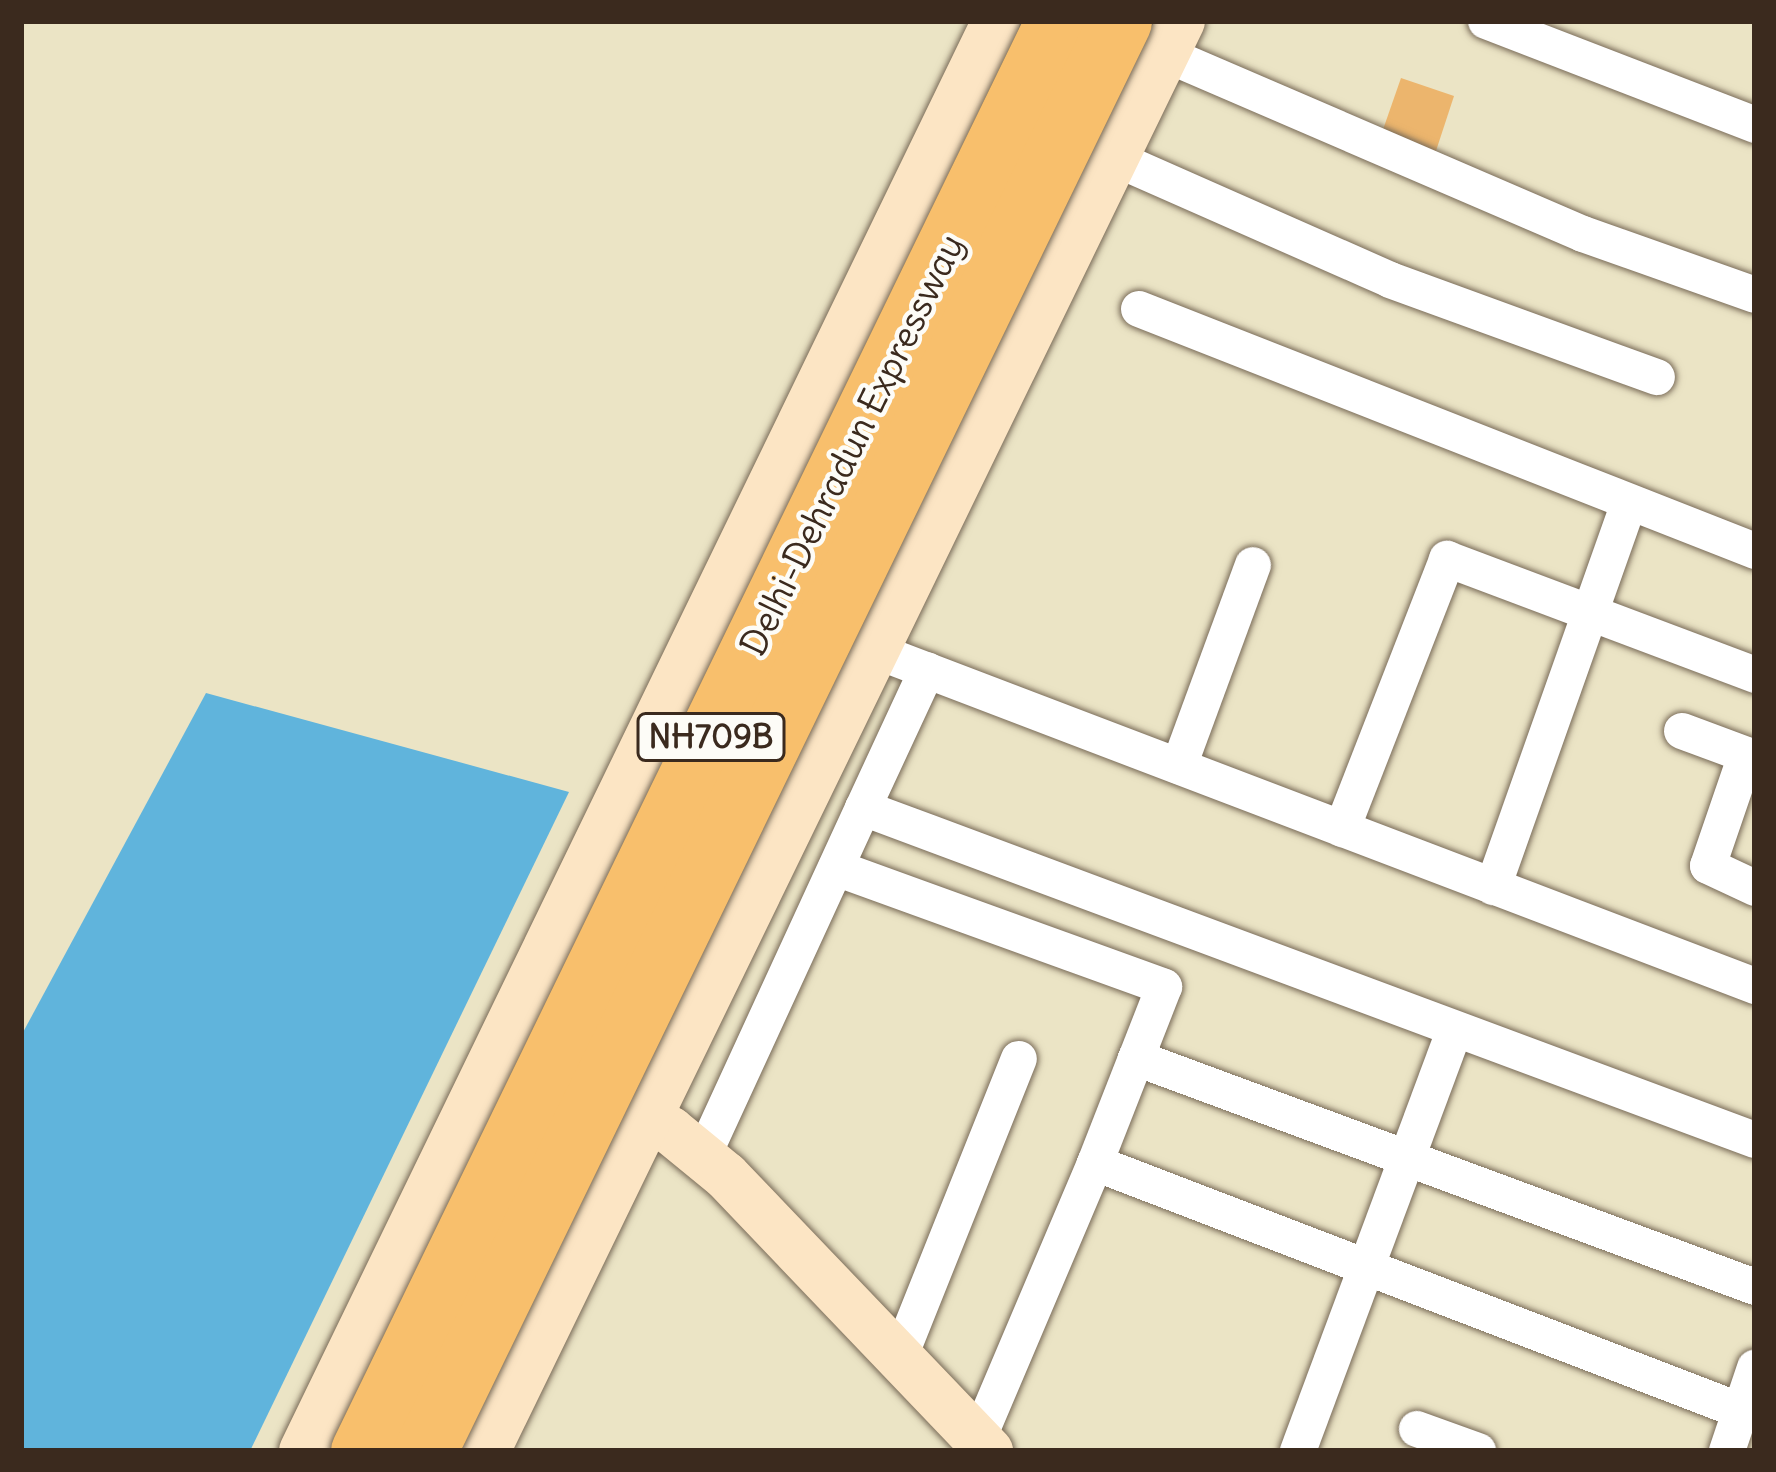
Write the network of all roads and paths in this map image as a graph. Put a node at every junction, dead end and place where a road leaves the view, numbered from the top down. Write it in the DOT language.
graph roads {
  1 [pos="996,21"];
  2 [pos="1057,21"];
  3 [pos="1486,21"];
  4 [pos="1176,48"];
  5 [pos="1755,125"];
  6 [pos="1139,169"];
  7 [pos="1755,295"];
  8 [pos="1138,309"];
  9 [pos="1658,377"];
  10 [pos="1629,504"];
  11 [pos="1755,551"];
  12 [pos="1253,565"];
  13 [pos="1592,611"];
  14 [pos="876,651"];
  15 [pos="927,670"];
  16 [pos="1755,675"];
  17 [pos="1682,731"];
  18 [pos="1751,756"];
  19 [pos="1179,766"];
  20 [pos="863,808"];
  21 [pos="1342,829"];
  22 [pos="836,868"];
  23 [pos="1493,886"];
  24 [pos="1755,889"];
  25 [pos="1755,986"];
  26 [pos="1455,1029"];
  27 [pos="504,1042"];
  28 [pos="1136,1058"];
  29 [pos="1019,1059"];
  30 [pos="680,1139"];
  31 [pos="1755,1140"];
  32 [pos="1408,1157"];
  33 [pos="1095,1163"];
  34 [pos="1367,1272"];
  35 [pos="1755,1287"];
  36 [pos="900,1356"];
  37 [pos="1755,1368"];
  38 [pos="1741,1411"];
  39 [pos="1417,1429"];
  40 [pos="983,1445"];
  41 [pos="303,1451"];
  42 [pos="362,1451"];
  43 [pos="425,1451"];
  44 [pos="486,1451"];
  45 [pos="1298,1451"];
  46 [pos="1478,1451"];
  47 [pos="1727,1451"];
  1 -- 27 [label="street"];
  2 -- 42 [label="highway, Delhi-Dehradun Expressway / NH709B, bridge"];
  3 -- 5 [label="street"];
  4 -- 6 [label="street"];
  4 -- 7 [label="street"];
  4 -- 43 [label="highway, Delhi-Dehradun Expressway / NH709B, bridge"];
  6 -- 9 [label="street"];
  6 -- 14 [label="street"];
  8 -- 10 [label="street"];
  10 -- 11 [label="street"];
  10 -- 13 [label="street"];
  12 -- 19 [label="street"];
  13 -- 16 [label="street"];
  13 -- 21 [label="street"];
  13 -- 23 [label="street"];
  14 -- 15 [label="street"];
  14 -- 30 [label="street"];
  15 -- 19 [label="street"];
  15 -- 20 [label="street"];
  17 -- 18 [label="street"];
  18 -- 24 [label="street"];
  19 -- 21 [label="street"];
  20 -- 22 [label="street"];
  20 -- 26 [label="street"];
  21 -- 23 [label="street"];
  22 -- 28 [label="street"];
  22 -- 30 [label="street"];
  23 -- 25 [label="street"];
  26 -- 31 [label="street"];
  26 -- 32 [label="street"];
  27 -- 30 [label="street"];
  27 -- 41 [label="street"];
  28 -- 32 [label="street"];
  28 -- 33 [label="street"];
  29 -- 36 [label="street"];
  30 -- 36 [label="street"];
  30 -- 44 [label="street"];
  32 -- 34 [label="street"];
  32 -- 35 [label="street"];
  33 -- 34 [label="street"];
  33 -- 40 [label="street"];
  34 -- 38 [label="street"];
  34 -- 45 [label="street"];
  36 -- 40 [label="street"];
  37 -- 38 [label="street"];
  38 -- 47 [label="street"];
  39 -- 46 [label="street"];
}
